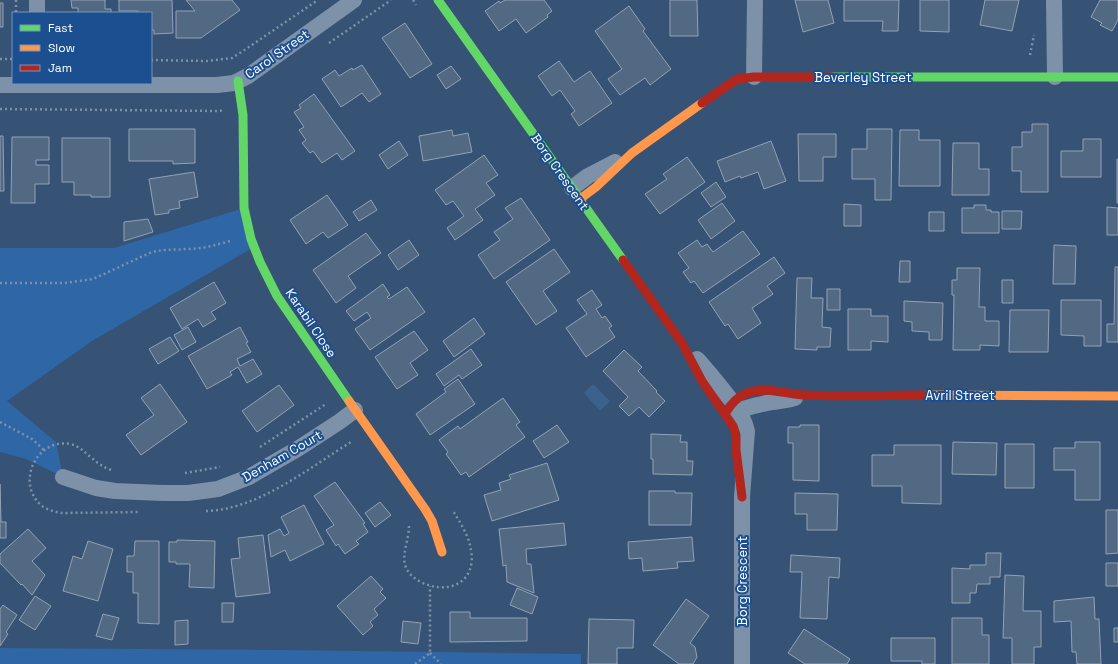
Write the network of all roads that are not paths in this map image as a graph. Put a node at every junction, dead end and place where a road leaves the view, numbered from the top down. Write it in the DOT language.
graph roads {
  1 [pos="37,0"];
  2 [pos="354,0"];
  3 [pos="438,0"];
  4 [pos="755,0"];
  5 [pos="1054,0"];
  6 [pos="37,12"];
  7 [pos="754,77"];
  8 [pos="1055,77"];
  9 [pos="1118,77"];
  10 [pos="238,81"];
  11 [pos="36,84"];
  12 [pos="0,85"];
  13 [pos="632,153"];
  14 [pos="576,194"];
  15 [pos="682,343"];
  16 [pos="803,395"];
  17 [pos="1118,396"];
  18 [pos="732,409"];
  19 [pos="355,410"];
  20 [pos="63,477"];
  21 [pos="442,552"];
  22 [pos="742,664"];
  1 -- 6 [label="street"];
  2 -- 10 [label="street, Carol Street"];
  3 -- 14 [label="street, Borg Crescent"];
  4 -- 7 [label="street"];
  5 -- 8 [label="street"];
  7 -- 8 [label="street, Beverley Street"];
  7 -- 13 [label="street, Beverley Street"];
  8 -- 9 [label="street, Beverley Street"];
  10 -- 11 [label="street, Carol Street"];
  10 -- 19 [label="street, Karabil Close"];
  11 -- 12 [label="street, Carol Street"];
  13 -- 14 [label="street, Beverley Street"];
  14 -- 15 [label="street, Borg Crescent"];
  15 -- 18 [label="street, Borg Crescent"];
  16 -- 17 [label="street, Avril Street"];
  16 -- 18 [label="street, Avril Street"];
  18 -- 22 [label="street, Borg Crescent"];
  19 -- 20 [label="street, Denham Court"];
  19 -- 21 [label="street, Karabil Close"];
}
